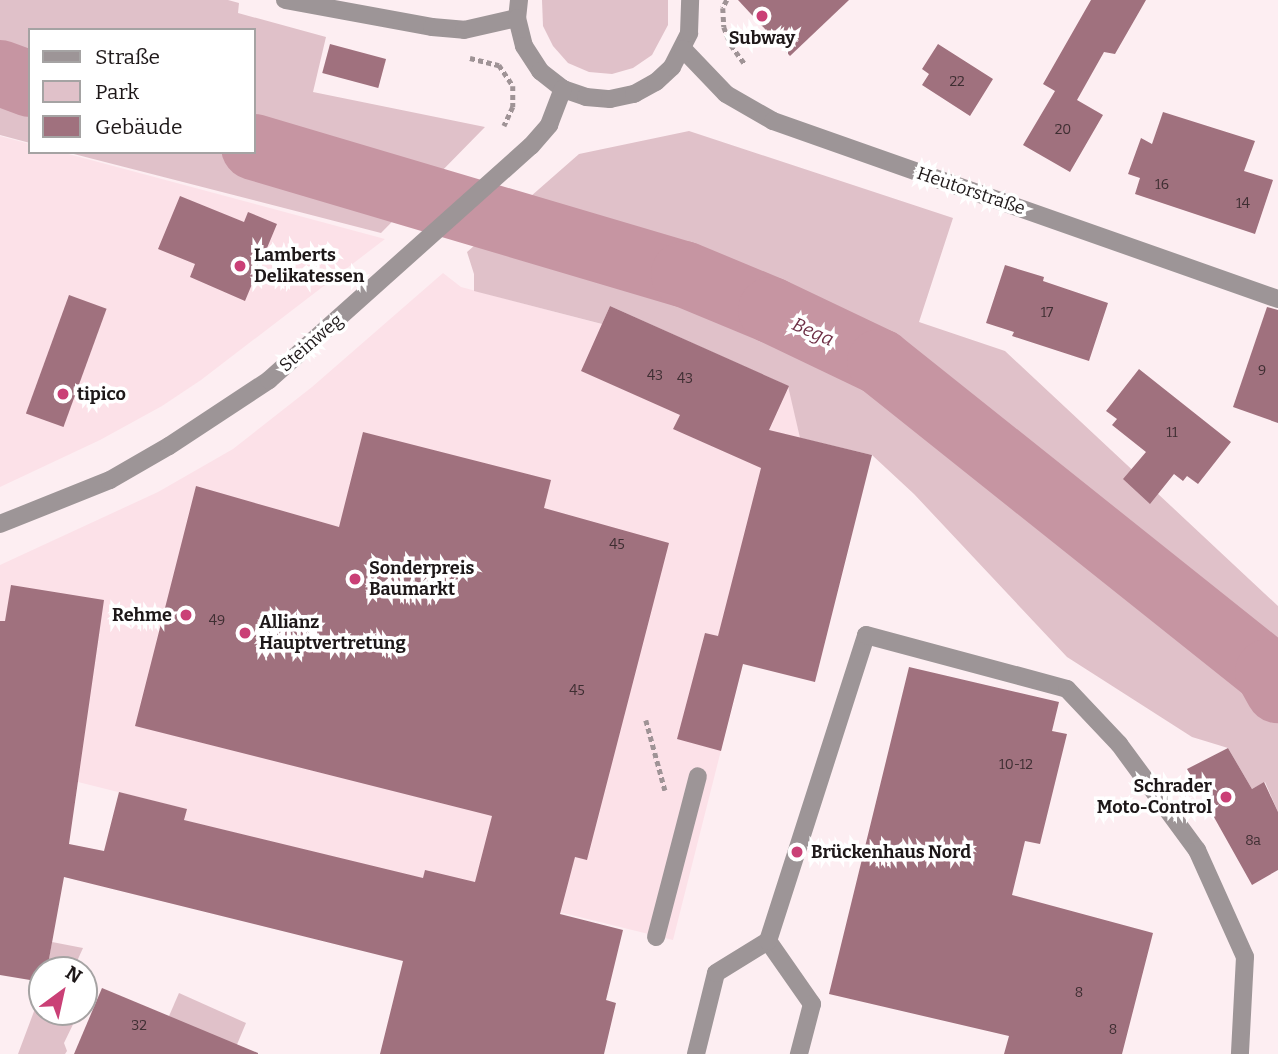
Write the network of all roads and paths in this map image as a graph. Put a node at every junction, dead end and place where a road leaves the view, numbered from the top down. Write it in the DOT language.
graph roads {
  1 [pos="285,0"];
  2 [pos="690,0"];
  3 [pos="727,0"];
  4 [pos="518,9"];
  5 [pos="683,49"];
  6 [pos="462,56"];
  7 [pos="745,64"];
  8 [pos="563,89"];
  9 [pos="504,126"];
  10 [pos="1278,299"];
  11 [pos="0,524"];
  12 [pos="646,720"];
  13 [pos="698,776"];
  14 [pos="666,795"];
  15 [pos="656,937"];
  16 [pos="768,941"];
  17 [pos="696,1054"];
  18 [pos="799,1054"];
  19 [pos="1240,1054"];
  1 -- 4 [label="street"];
  2 -- 5 [label="street"];
  3 -- 7 [label="path"];
  4 -- 8 [label="street"];
  5 -- 8 [label="street"];
  5 -- 10 [label="street, Heutorstraße"];
  6 -- 9 [label="path"];
  8 -- 11 [label="street, Steinweg"];
  12 -- 14 [label="path"];
  13 -- 15 [label="street"];
  16 -- 17 [label="street"];
  16 -- 18 [label="street"];
  16 -- 19 [label="street"];
}
